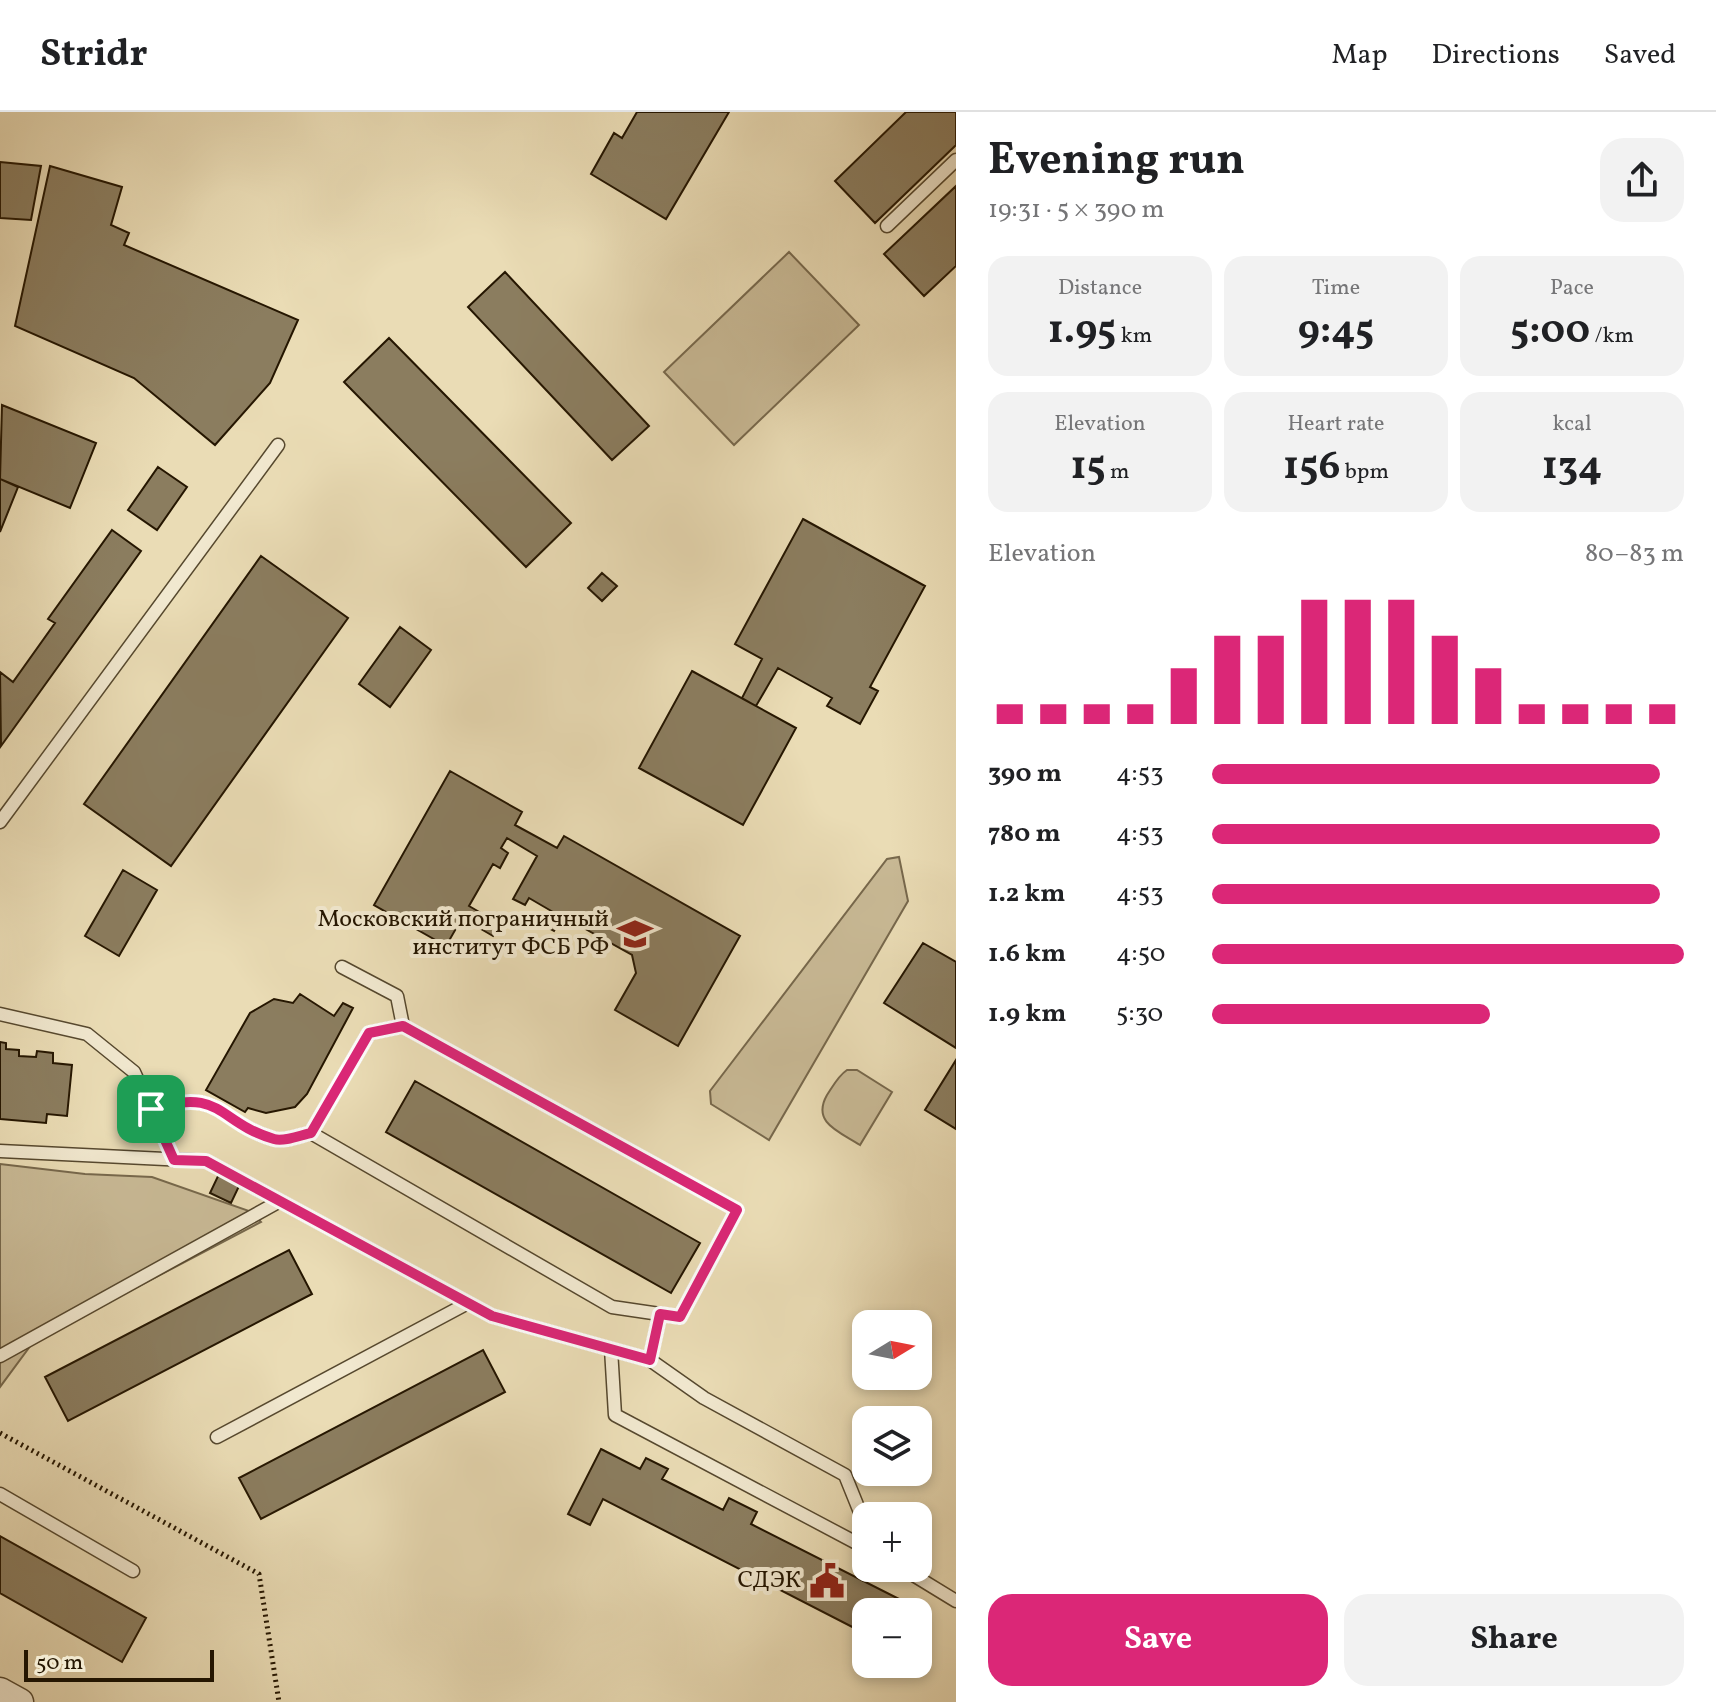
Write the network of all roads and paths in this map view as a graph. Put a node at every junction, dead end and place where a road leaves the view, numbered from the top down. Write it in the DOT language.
graph roads {
  1 [pos="956,160"];
  2 [pos="887,226"];
  3 [pos="278,445"];
  4 [pos="0,822"];
  5 [pos="342,967"];
  6 [pos="0,1014"];
  7 [pos="403,1026"];
  8 [pos="151,1109"];
  9 [pos="311,1133"];
  10 [pos="0,1151"];
  11 [pos="174,1160"];
  12 [pos="280,1201"];
  13 [pos="468,1303"];
  14 [pos="660,1314"];
  15 [pos="611,1349"];
  16 [pos="0,1356"];
  17 [pos="650,1360"];
  18 [pos="0,1433"];
  19 [pos="217,1437"];
  20 [pos="0,1494"];
  21 [pos="856,1502"];
  22 [pos="852,1541"];
  23 [pos="133,1571"];
  24 [pos="925,1582"];
  25 [pos="956,1601"];
  26 [pos="0,1691"];
  27 [pos="20,1702"];
  28 [pos="279,1702"];
  1 -- 2 [label="lane"];
  3 -- 4 [label="lane"];
  5 -- 7 [label="lane"];
  6 -- 8 [label="lane"];
  7 -- 9 [label="lane"];
  7 -- 14 [label="lane"];
  8 -- 9 [label="lane"];
  8 -- 11 [label="lane"];
  9 -- 14 [label="lane"];
  10 -- 11 [label="lane"];
  11 -- 12 [label="lane"];
  12 -- 13 [label="lane"];
  12 -- 16 [label="lane"];
  13 -- 15 [label="lane"];
  13 -- 19 [label="lane"];
  14 -- 17 [label="lane"];
  15 -- 17 [label="lane"];
  15 -- 22 [label="lane"];
  17 -- 21 [label="lane"];
  18 -- 28 [label="path"];
  20 -- 23 [label="lane"];
  24 -- 25 [label="lane"];
  26 -- 27 [label="street"];
}
